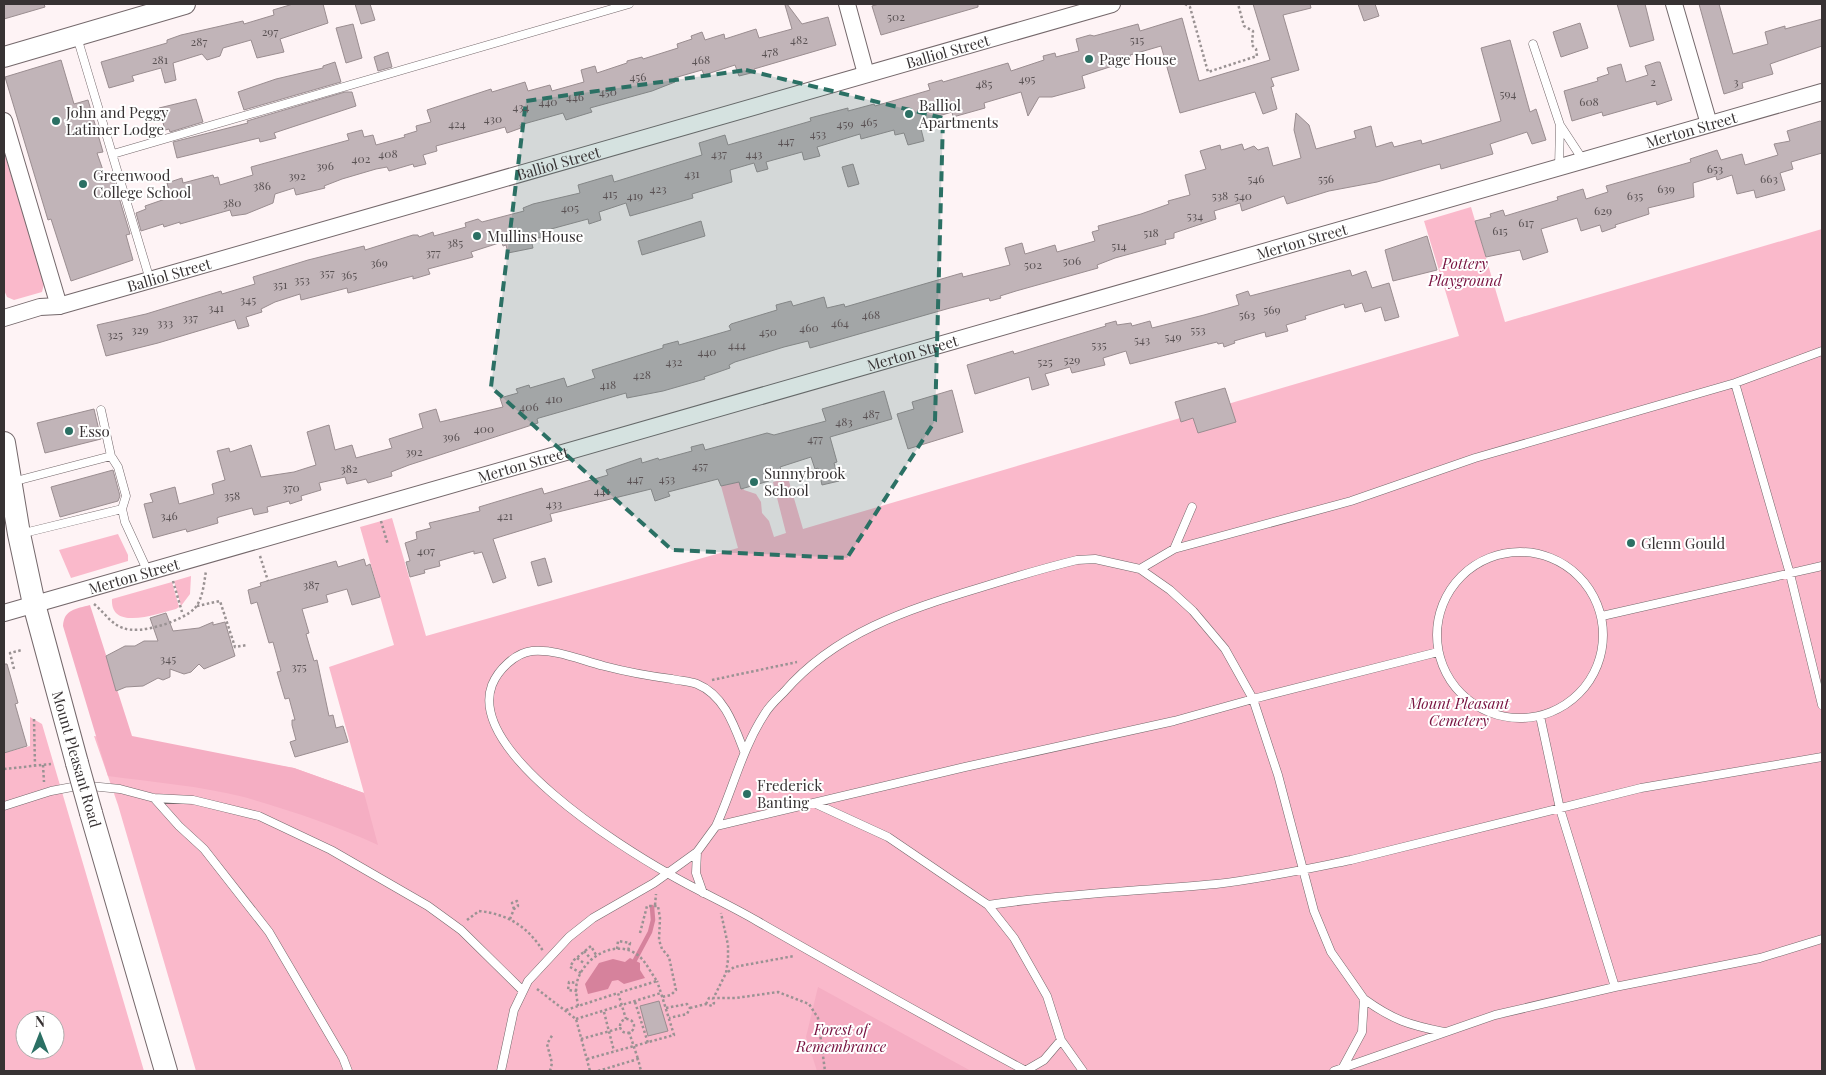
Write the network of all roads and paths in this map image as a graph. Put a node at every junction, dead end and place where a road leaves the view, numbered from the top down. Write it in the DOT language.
graph roads {
  1 [pos="185,4"];
  2 [pos="629,4"];
  3 [pos="847,4"];
  4 [pos="1112,4"];
  5 [pos="1184,4"];
  6 [pos="1238,4"];
  7 [pos="1674,4"];
  8 [pos="77,36"];
  9 [pos="1533,44"];
  10 [pos="4,57"];
  11 [pos="866,74"];
  12 [pos="1822,92"];
  13 [pos="4,121"];
  14 [pos="1709,124"];
  15 [pos="1560,125"];
  16 [pos="113,154"];
  17 [pos="1583,160"];
  18 [pos="1559,167"];
  19 [pos="150,280"];
  20 [pos="59,306"];
  21 [pos="4,318"];
  22 [pos="1822,351"];
  23 [pos="1735,383"];
  24 [pos="101,410"];
  25 [pos="111,456"];
  26 [pos="6,462"];
  27 [pos="1192,507"];
  28 [pos="122,508"];
  29 [pos="381,520"];
  30 [pos="19,534"];
  31 [pos="388,545"];
  32 [pos="1174,549"];
  33 [pos="260,554"];
  34 [pos="1822,566"];
  35 [pos="1140,569"];
  36 [pos="207,570"];
  37 [pos="148,572"];
  38 [pos="1790,574"];
  39 [pos="172,579"];
  40 [pos="268,581"];
  41 [pos="92,602"];
  42 [pos="34,604"];
  43 [pos="196,607"];
  44 [pos="182,612"];
  45 [pos="4,613"];
  46 [pos="1602,616"];
  47 [pos="247,646"];
  48 [pos="22,650"];
  49 [pos="1438,652"];
  50 [pos="820,657"];
  51 [pos="14,669"];
  52 [pos="696,683"];
  53 [pos="1253,698"];
  54 [pos="1822,705"];
  55 [pos="1540,716"];
  56 [pos="34,719"];
  57 [pos="744,751"];
  58 [pos="1822,757"];
  59 [pos="52,764"];
  60 [pos="43,765"];
  61 [pos="35,766"];
  62 [pos="4,769"];
  63 [pos="52,790"];
  64 [pos="154,798"];
  65 [pos="814,803"];
  66 [pos="4,806"];
  67 [pos="1560,809"];
  68 [pos="716,826"];
  69 [pos="697,852"];
  70 [pos="1303,870"];
  71 [pos="668,874"];
  72 [pos="703,893"];
  73 [pos="718,900"];
  74 [pos="988,905"];
  75 [pos="514,909"];
  76 [pos="510,919"];
  77 [pos="461,930"];
  78 [pos="640,933"];
  79 [pos="1822,939"];
  80 [pos="617,949"];
  81 [pos="806,950"];
  82 [pos="584,951"];
  83 [pos="628,951"];
  84 [pos="596,955"];
  85 [pos="577,958"];
  86 [pos="549,959"];
  87 [pos="591,959"];
  88 [pos="585,964"];
  89 [pos="581,973"];
  90 [pos="726,973"];
  91 [pos="528,981"];
  92 [pos="657,981"];
  93 [pos="577,983"];
  94 [pos="1615,987"];
  95 [pos="522,990"];
  96 [pos="576,991"];
  97 [pos="618,993"];
  98 [pos="661,995"];
  99 [pos="713,999"];
  100 [pos="1364,999"];
  101 [pos="635,1002"];
  102 [pos="706,1004"];
  103 [pos="578,1006"];
  104 [pos="622,1007"];
  105 [pos="666,1008"];
  106 [pos="690,1008"];
  107 [pos="566,1010"];
  108 [pos="604,1012"];
  109 [pos="669,1018"];
  110 [pos="626,1019"];
  111 [pos="576,1020"];
  112 [pos="641,1022"];
  113 [pos="634,1024"];
  114 [pos="621,1028"];
  115 [pos="609,1031"];
  116 [pos="630,1032"];
  117 [pos="1444,1032"];
  118 [pos="553,1034"];
  119 [pos="581,1039"];
  120 [pos="1061,1040"];
  121 [pos="648,1043"];
  122 [pos="634,1046"];
  123 [pos="614,1052"];
  124 [pos="587,1059"];
  125 [pos="638,1059"];
  126 [pos="1338,1070"];
  127 [pos="166,1071"];
  128 [pos="348,1071"];
  129 [pos="501,1071"];
  130 [pos="550,1071"];
  131 [pos="590,1071"];
  132 [pos="598,1071"];
  133 [pos="641,1071"];
  134 [pos="825,1071"];
  135 [pos="1026,1071"];
  136 [pos="1083,1071"];
  1 -- 8 [label="street"];
  2 -- 16 [label="lane"];
  3 -- 11 [label="street"];
  4 -- 11 [label="street, Balliol Street"];
  5 -- 6 [label="path"];
  7 -- 14 [label="street"];
  8 -- 10 [label="street"];
  8 -- 16 [label="lane"];
  9 -- 15 [label="lane"];
  11 -- 19 [label="street, Balliol Street"];
  12 -- 14 [label="street, Merton Street"];
  13 -- 20 [label="street"];
  14 -- 17 [label="street, Merton Street"];
  15 -- 17 [label="lane"];
  15 -- 18 [label="lane"];
  16 -- 19 [label="lane"];
  17 -- 18 [label="street, Merton Street"];
  18 -- 37 [label="street, Merton Street"];
  19 -- 20 [label="street, Balliol Street"];
  20 -- 21 [label="street, Balliol Street"];
  22 -- 23 [label="lane"];
  23 -- 32 [label="lane"];
  23 -- 38 [label="lane"];
  24 -- 25 [label="lane"];
  25 -- 26 [label="lane"];
  25 -- 28 [label="lane"];
  26 -- 30 [label="main road, Mount Pleasant Road"];
  27 -- 32 [label="lane"];
  28 -- 30 [label="lane"];
  28 -- 37 [label="lane"];
  29 -- 31 [label="path"];
  30 -- 42 [label="main road, Mount Pleasant Road"];
  32 -- 35 [label="lane"];
  33 -- 40 [label="path"];
  34 -- 38 [label="lane"];
  35 -- 50 [label="lane"];
  35 -- 53 [label="lane"];
  36 -- 43 [label="path"];
  37 -- 42 [label="street, Merton Street"];
  38 -- 46 [label="lane"];
  38 -- 54 [label="lane"];
  39 -- 44 [label="path"];
  41 -- 43 [label="path"];
  42 -- 45 [label="street, Merton Street"];
  42 -- 127 [label="main road, Mount Pleasant Road, bridge"];
  43 -- 47 [label="path"];
  46 -- 49 [label="lane"];
  46 -- 55 [label="lane"];
  48 -- 51 [label="path"];
  49 -- 53 [label="lane"];
  49 -- 55 [label="lane"];
  50 -- 52 [label="path"];
  50 -- 57 [label="lane"];
  52 -- 57 [label="lane"];
  52 -- 71 [label="lane"];
  53 -- 65 [label="lane"];
  53 -- 70 [label="lane"];
  55 -- 67 [label="lane"];
  56 -- 61 [label="path"];
  57 -- 68 [label="lane"];
  58 -- 67 [label="lane"];
  59 -- 60 [label="path"];
  60 -- 61 [label="path"];
  60 -- 63 [label="path"];
  61 -- 62 [label="path"];
  63 -- 64 [label="lane"];
  63 -- 66 [label="lane"];
  64 -- 77 [label="lane"];
  64 -- 128 [label="lane"];
  65 -- 68 [label="lane"];
  65 -- 74 [label="lane"];
  67 -- 70 [label="lane"];
  67 -- 94 [label="lane"];
  68 -- 69 [label="lane"];
  69 -- 71 [label="lane"];
  69 -- 72 [label="lane"];
  70 -- 74 [label="lane"];
  70 -- 100 [label="lane"];
  71 -- 72 [label="lane"];
  71 -- 86 [label="lane"];
  72 -- 73 [label="lane"];
  73 -- 81 [label="lane"];
  73 -- 90 [label="path"];
  74 -- 120 [label="lane"];
  75 -- 76 [label="path"];
  76 -- 77 [label="path"];
  76 -- 86 [label="path"];
  77 -- 95 [label="lane"];
  78 -- 98 [label="path"];
  79 -- 94 [label="lane"];
  80 -- 83 [label="path"];
  80 -- 83 [label="path"];
  80 -- 84 [label="path"];
  81 -- 90 [label="path"];
  81 -- 135 [label="lane"];
  82 -- 84 [label="path"];
  82 -- 85 [label="path"];
  82 -- 87 [label="path"];
  83 -- 92 [label="path"];
  84 -- 87 [label="path"];
  85 -- 88 [label="path"];
  85 -- 89 [label="path"];
  86 -- 91 [label="lane"];
  87 -- 88 [label="path"];
  88 -- 89 [label="path"];
  89 -- 93 [label="path"];
  90 -- 99 [label="path"];
  91 -- 95 [label="lane"];
  91 -- 107 [label="path"];
  92 -- 97 [label="path"];
  92 -- 98 [label="path"];
  93 -- 96 [label="path"];
  93 -- 96 [label="path"];
  94 -- 117 [label="lane"];
  95 -- 129 [label="lane"];
  96 -- 103 [label="path"];
  97 -- 103 [label="path"];
  97 -- 104 [label="path"];
  98 -- 101 [label="path"];
  98 -- 105 [label="path"];
  99 -- 102 [label="path"];
  99 -- 102 [label="path"];
  99 -- 134 [label="path"];
  100 -- 117 [label="lane"];
  100 -- 126 [label="lane"];
  101 -- 104 [label="path"];
  101 -- 112 [label="path"];
  102 -- 106 [label="path"];
  103 -- 107 [label="path"];
  104 -- 108 [label="path"];
  104 -- 110 [label="path"];
  105 -- 106 [label="path"];
  105 -- 109 [label="path"];
  106 -- 109 [label="path"];
  107 -- 111 [label="path"];
  108 -- 111 [label="path"];
  108 -- 115 [label="path"];
  109 -- 121 [label="path"];
  110 -- 113 [label="path"];
  110 -- 114 [label="path"];
  111 -- 119 [label="path"];
  112 -- 113 [label="path"];
  112 -- 121 [label="path"];
  113 -- 116 [label="path"];
  114 -- 115 [label="path"];
  114 -- 116 [label="path"];
  115 -- 119 [label="path"];
  115 -- 123 [label="path"];
  116 -- 122 [label="path"];
  117 -- 126 [label="lane"];
  118 -- 130 [label="path"];
  119 -- 124 [label="path"];
  120 -- 135 [label="lane"];
  120 -- 136 [label="lane"];
  121 -- 122 [label="path"];
  122 -- 123 [label="path"];
  122 -- 125 [label="path"];
  123 -- 124 [label="path"];
  124 -- 131 [label="path"];
  125 -- 132 [label="path"];
  125 -- 133 [label="path"];
}
